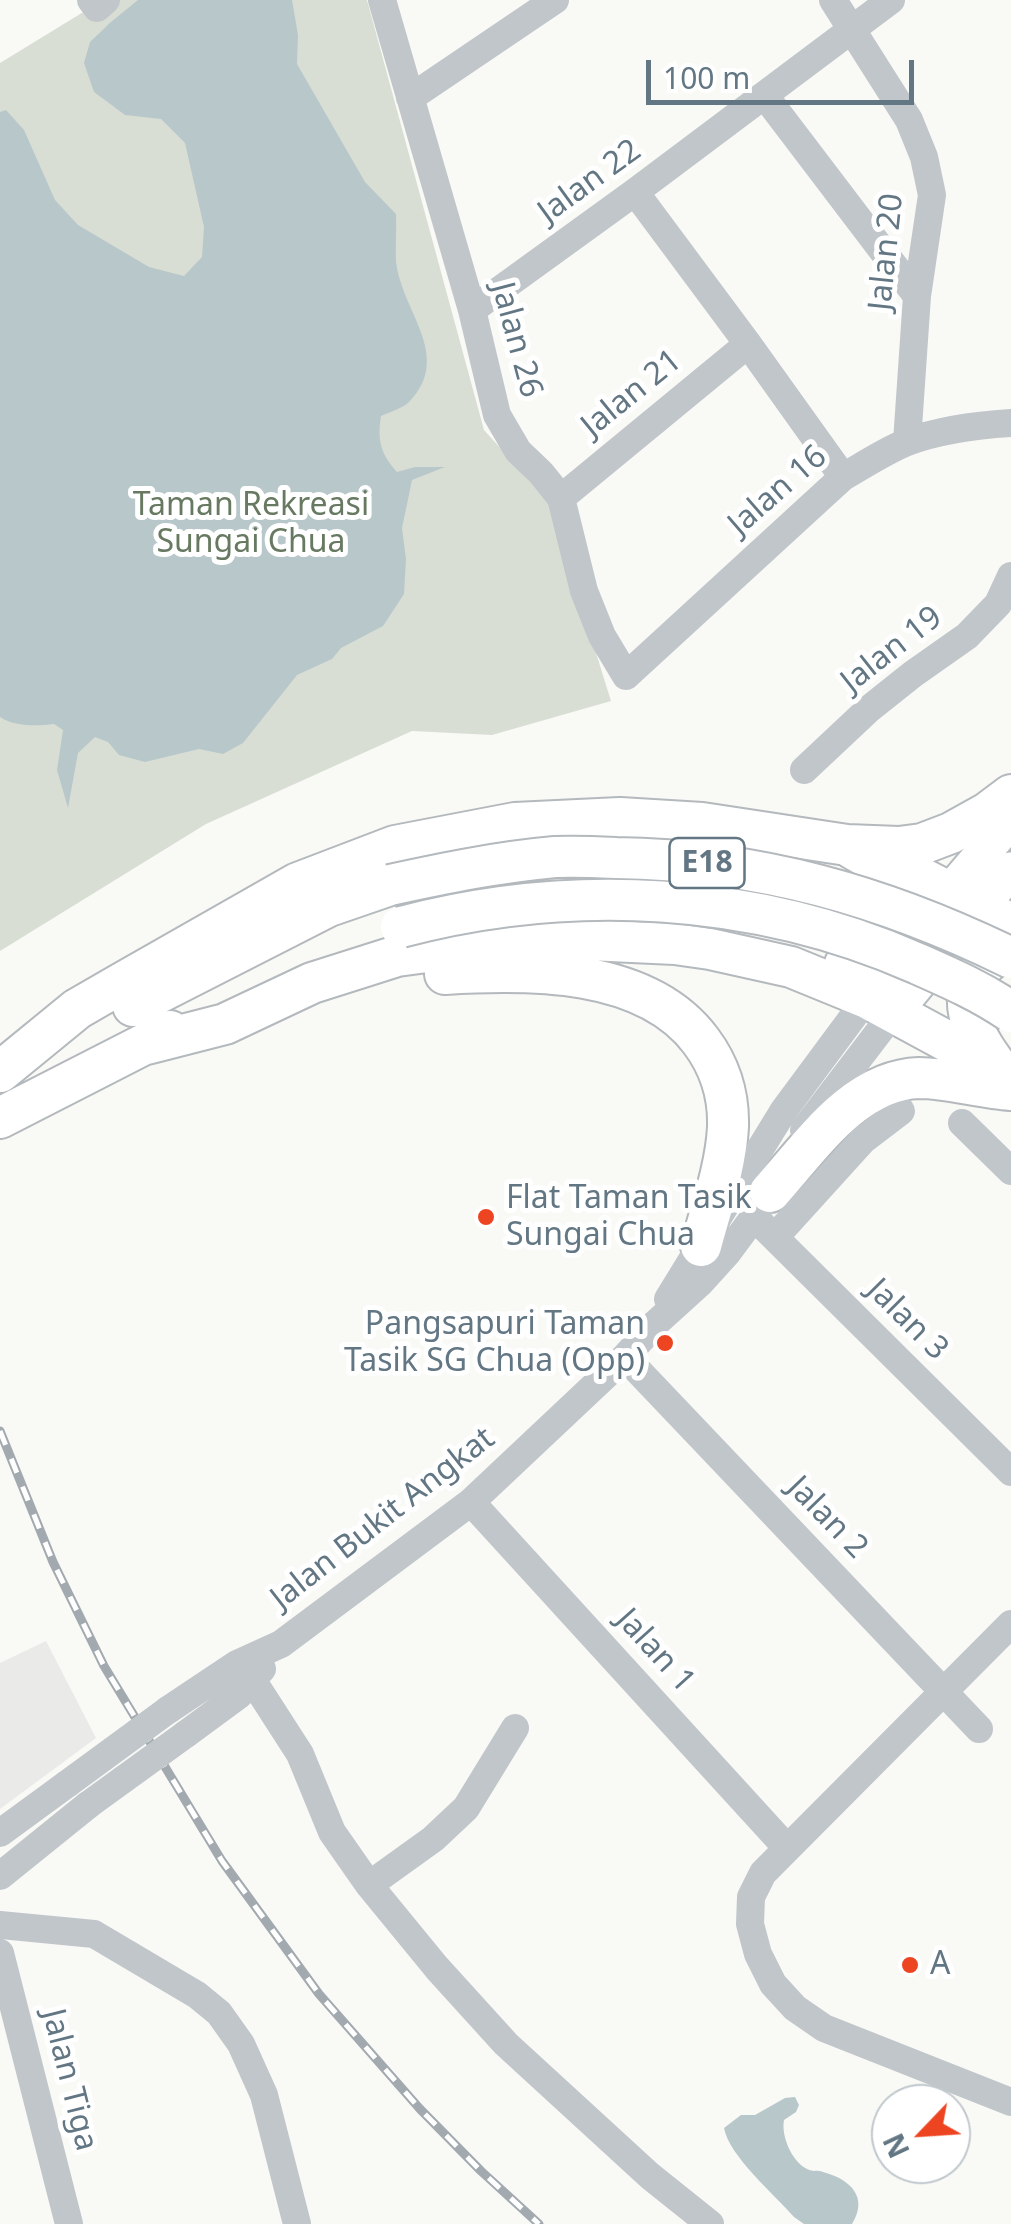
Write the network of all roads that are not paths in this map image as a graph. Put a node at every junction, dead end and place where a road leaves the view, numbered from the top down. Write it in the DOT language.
graph roads {
  1 [pos="382,0"];
  2 [pos="555,0"];
  3 [pos="833,0"];
  4 [pos="892,0"];
  5 [pos="852,29"];
  6 [pos="766,96"];
  7 [pos="410,98"];
  8 [pos="635,192"];
  9 [pos="917,296"];
  10 [pos="472,310"];
  11 [pos="748,344"];
  12 [pos="1011,423"];
  13 [pos="907,442"];
  14 [pos="843,478"];
  15 [pos="560,498"];
  16 [pos="1011,576"];
  17 [pos="626,676"];
  18 [pos="804,770"];
  19 [pos="1011,795"];
  20 [pos="1011,820"];
  21 [pos="847,845"];
  22 [pos="1011,870"];
  23 [pos="980,907"];
  24 [pos="1011,947"];
  25 [pos="1011,958"];
  26 [pos="791,967"];
  27 [pos="880,1005"];
  28 [pos="1011,1012"];
  29 [pos="226,1024"];
  30 [pos="147,1044"];
  31 [pos="0,1073"];
  32 [pos="1007,1078"];
  33 [pos="901,1111"];
  34 [pos="7,1115"];
  35 [pos="962,1123"];
  36 [pos="1011,1170"];
  37 [pos="762,1204"];
  38 [pos="775,1238"];
  39 [pos="701,1246"];
  40 [pos="656,1322"];
  41 [pos="624,1357"];
  42 [pos="1011,1472"];
  43 [pos="472,1502"];
  44 [pos="1011,1624"];
  45 [pos="281,1644"];
  46 [pos="253,1681"];
  47 [pos="944,1691"];
  48 [pos="515,1728"];
  49 [pos="979,1728"];
  50 [pos="0,1833"];
  51 [pos="787,1848"];
  52 [pos="0,1876"];
  53 [pos="369,1885"];
  54 [pos="0,1925"];
  55 [pos="0,1954"];
  56 [pos="1011,2102"];
  57 [pos="69,2224"];
  58 [pos="298,2224"];
  59 [pos="710,2224"];
  1 -- 7 [label="street, Jalan 26"];
  2 -- 7 [label="street"];
  3 -- 5 [label="street, Jalan 20"];
  4 -- 5 [label="street, Jalan 22"];
  5 -- 6 [label="street, Jalan 22"];
  5 -- 9 [label="street, Jalan 20"];
  6 -- 8 [label="street, Jalan 22"];
  6 -- 9 [label="street"];
  7 -- 10 [label="street, Jalan 26"];
  8 -- 10 [label="street, Jalan 22"];
  8 -- 11 [label="street"];
  9 -- 13 [label="street, Jalan 20"];
  10 -- 15 [label="street, Jalan 26"];
  11 -- 14 [label="street"];
  11 -- 15 [label="street, Jalan 21"];
  12 -- 13 [label="street, Jalan 16"];
  13 -- 14 [label="street, Jalan 16"];
  14 -- 17 [label="street, Jalan 16"];
  15 -- 17 [label="street, Jalan 26"];
  16 -- 18 [label="street, Jalan 19"];
  19 -- 21 [label="highway"];
  20 -- 23 [label="main road"];
  21 -- 23 [label="highway"];
  21 -- 26 [label="highway"];
  21 -- 31 [label="highway"];
  22 -- 23 [label="main road"];
  23 -- 27 [label="main road"];
  24 -- 32 [label="highway"];
  25 -- 31 [label="highway, E18, bridge"];
  26 -- 27 [label="highway"];
  26 -- 29 [label="highway"];
  27 -- 32 [label="highway"];
  27 -- 37 [label="street, Jalan Bukit Angkat"];
  27 -- 39 [label="street, Jalan Bukit Angkat"];
  28 -- 30 [label="highway, E18, bridge"];
  29 -- 30 [label="highway"];
  29 -- 39 [label="highway"];
  30 -- 34 [label="highway, E18"];
  32 -- 37 [label="highway"];
  33 -- 38 [label="street"];
  35 -- 36 [label="street"];
  37 -- 38 [label="street, Jalan 3"];
  37 -- 40 [label="street, Jalan Bukit Angkat"];
  38 -- 42 [label="street, Jalan 3"];
  39 -- 40 [label="street, Jalan Bukit Angkat"];
  40 -- 41 [label="street, Jalan Bukit Angkat"];
  41 -- 43 [label="street, Jalan Bukit Angkat"];
  41 -- 47 [label="street, Jalan 2"];
  43 -- 45 [label="street, Jalan Bukit Angkat"];
  43 -- 51 [label="street, Jalan 1"];
  44 -- 47 [label="street"];
  45 -- 46 [label="street, Jalan Bukit Angkat"];
  45 -- 50 [label="street, Jalan Bukit Angkat, bridge"];
  46 -- 52 [label="street, Jalan Bukit Angkat, bridge"];
  46 -- 53 [label="street"];
  47 -- 49 [label="street, Jalan 2"];
  47 -- 51 [label="street"];
  48 -- 53 [label="street"];
  51 -- 56 [label="street"];
  53 -- 59 [label="street"];
  54 -- 58 [label="street"];
  55 -- 57 [label="street, Jalan Tiga"];
}
